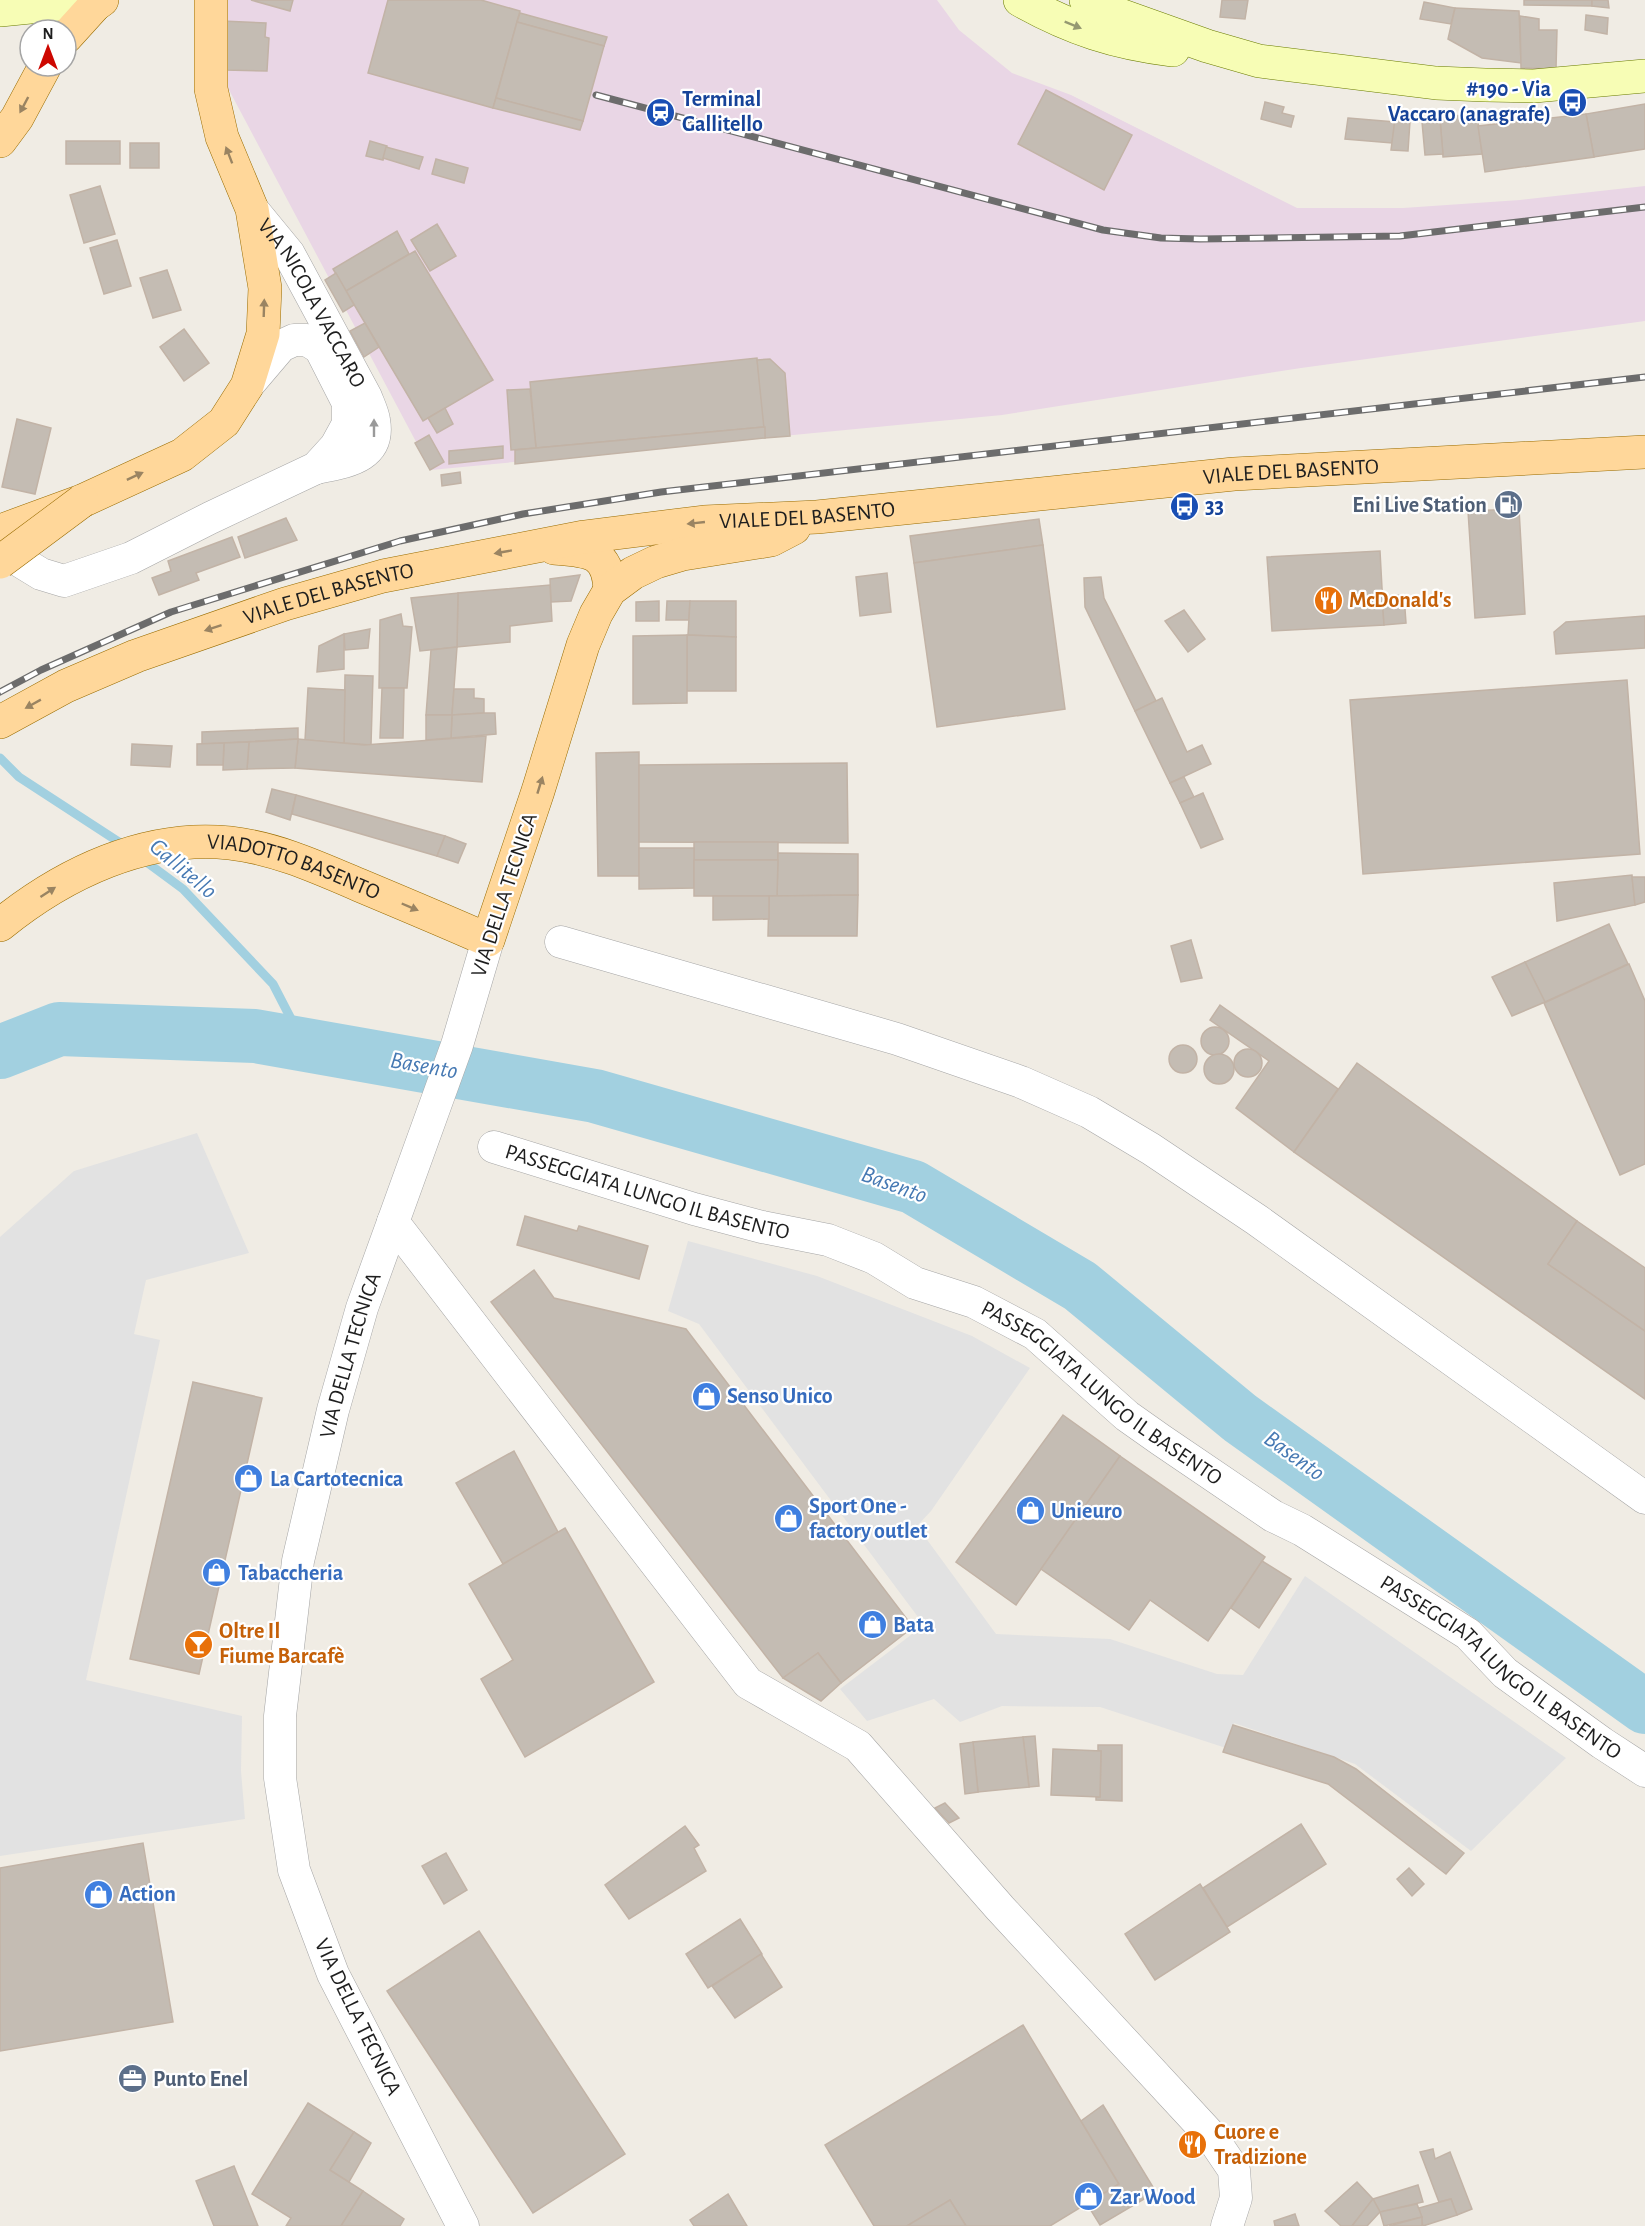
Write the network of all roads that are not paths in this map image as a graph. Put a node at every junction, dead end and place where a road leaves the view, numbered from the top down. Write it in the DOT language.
graph roads {
  1 [pos="211,0"];
  2 [pos="1020,0"];
  3 [pos="1086,0"];
  4 [pos="1131,0"];
  5 [pos="99,2"];
  6 [pos="0,10"];
  7 [pos="78,24"];
  8 [pos="1207,46"];
  9 [pos="1259,61"];
  10 [pos="1645,76"];
  11 [pos="39,78"];
  12 [pos="0,141"];
  13 [pos="252,209"];
  14 [pos="248,386"];
  15 [pos="1645,452"];
  16 [pos="316,468"];
  17 [pos="82,501"];
  18 [pos="817,517"];
  19 [pos="0,531"];
  20 [pos="536,546"];
  21 [pos="0,549"];
  22 [pos="0,562"];
  23 [pos="610,590"];
  24 [pos="0,722"];
  25 [pos="0,924"];
  26 [pos="488,940"];
  27 [pos="561,942"];
  28 [pos="494,1147"];
  29 [pos="393,1222"];
  30 [pos="1645,1498"];
  31 [pos="1645,1771"];
  32 [pos="463,2226"];
  33 [pos="1227,2226"];
  13 -- 1 [label="main road, VIA NICOLA VACCARO, one-way"];
  2 -- 9 [label="main road, one-way"];
  3 -- 8 [label="main road"];
  4 -- 8 [label="main road"];
  5 -- 6 [label="main road"];
  5 -- 7 [label="main road"];
  8 -- 9 [label="main road"];
  9 -- 10 [label="main road"];
  11 -- 12 [label="main road, one-way"];
  14 -- 13 [label="main road, one-way"];
  16 -- 13 [label="street, VIA NICOLA VACCARO, one-way"];
  14 -- 16 [label="street"];
  17 -- 14 [label="main road, one-way"];
  15 -- 18 [label="main road, VIALE DEL BASENTO"];
  16 -- 21 [label="street"];
  17 -- 19 [label="main road, bridge"];
  17 -- 22 [label="main road, bridge"];
  18 -- 20 [label="main road, VIALE DEL BASENTO, one-way"];
  18 -- 23 [label="main road, VIA DELLA TECNICA"];
  20 -- 23 [label="main road"];
  20 -- 24 [label="main road, VIALE DEL BASENTO, one-way"];
  26 -- 23 [label="main road, VIA DELLA TECNICA, one-way"];
  25 -- 26 [label="main road, VIADOTTO BASENTO, one-way"];
  26 -- 29 [label="street, VIA DELLA TECNICA"];
  27 -- 30 [label="street"];
  28 -- 31 [label="street, PASSEGGIATA LUNGO IL BASENTO"];
  29 -- 32 [label="street, VIA DELLA TECNICA"];
  29 -- 33 [label="street"];
}
